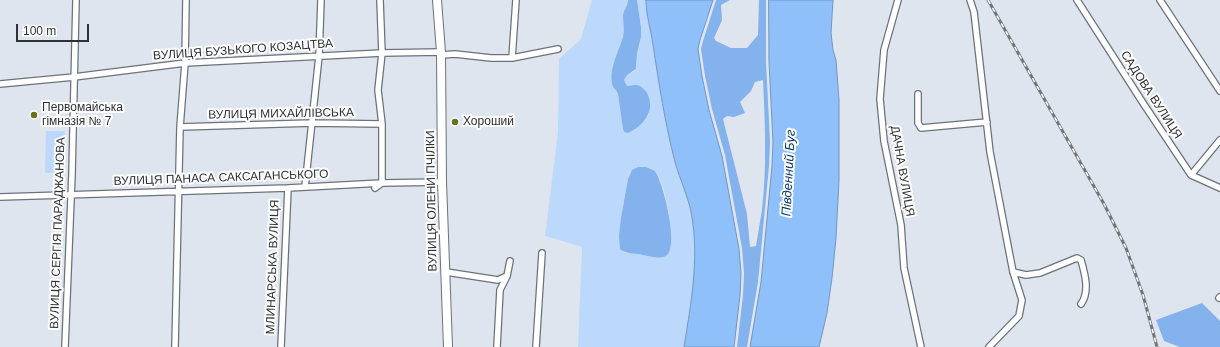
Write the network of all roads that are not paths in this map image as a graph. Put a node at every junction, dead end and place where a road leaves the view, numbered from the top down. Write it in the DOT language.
graph roads {
  1 [pos="76,0"];
  2 [pos="186,0"];
  3 [pos="321,0"];
  4 [pos="380,0"];
  5 [pos="437,0"];
  6 [pos="516,0"];
  7 [pos="898,0"];
  8 [pos="970,0"];
  9 [pos="1077,0"];
  10 [pos="1160,0"];
  11 [pos="558,49"];
  12 [pos="382,53"];
  13 [pos="441,53"];
  14 [pos="319,56"];
  15 [pos="512,58"];
  16 [pos="185,63"];
  17 [pos="74,77"];
  18 [pos="0,84"];
  19 [pos="1220,91"];
  20 [pos="918,94"];
  21 [pos="987,122"];
  22 [pos="312,123"];
  23 [pos="382,124"];
  24 [pos="180,126"];
  25 [pos="1220,140"];
  26 [pos="1191,175"];
  27 [pos="442,182"];
  28 [pos="382,183"];
  29 [pos="305,187"];
  30 [pos="288,188"];
  31 [pos="374,188"];
  32 [pos="1220,188"];
  33 [pos="178,191"];
  34 [pos="71,194"];
  35 [pos="0,197"];
  36 [pos="542,253"];
  37 [pos="510,261"];
  38 [pos="446,272"];
  39 [pos="1013,272"];
  40 [pos="507,276"];
  41 [pos="1081,304"];
  42 [pos="65,347"];
  43 [pos="175,347"];
  44 [pos="281,347"];
  45 [pos="448,347"];
  46 [pos="497,347"];
  47 [pos="536,347"];
  48 [pos="922,347"];
  49 [pos="989,347"];
  1 -- 17 [label="street, ВУЛИЦЯ СЕРГІЯ ПАРАДЖАНОВА"];
  2 -- 16 [label="street"];
  3 -- 14 [label="street"];
  4 -- 12 [label="street"];
  5 -- 13 [label="street, ВУЛИЦЯ ОЛЕНИ ПЧІЛКИ"];
  6 -- 15 [label="street"];
  7 -- 48 [label="street, ДАЧНА ВУЛИЦЯ"];
  8 -- 21 [label="street"];
  9 -- 26 [label="street, САДОВА ВУЛИЦЯ"];
  10 -- 19 [label="street"];
  11 -- 15 [label="street"];
  12 -- 13 [label="street, ВУЛИЦЯ БУЗЬКОГО КОЗАЦТВА"];
  12 -- 14 [label="street, ВУЛИЦЯ БУЗЬКОГО КОЗАЦТВА"];
  12 -- 23 [label="street"];
  13 -- 15 [label="street"];
  13 -- 27 [label="street, ВУЛИЦЯ ОЛЕНИ ПЧІЛКИ"];
  14 -- 16 [label="street, ВУЛИЦЯ БУЗЬКОГО КОЗАЦТВА"];
  14 -- 22 [label="street"];
  16 -- 17 [label="street, ВУЛИЦЯ БУЗЬКОГО КОЗАЦТВА"];
  16 -- 24 [label="street"];
  17 -- 18 [label="street, ВУЛИЦЯ БУЗЬКОГО КОЗАЦТВА"];
  17 -- 34 [label="street, ВУЛИЦЯ СЕРГІЯ ПАРАДЖАНОВА"];
  20 -- 21 [label="street"];
  21 -- 39 [label="street"];
  22 -- 23 [label="street, ВУЛИЦЯ МИХАЙЛІВСЬКА"];
  22 -- 24 [label="street, ВУЛИЦЯ МИХАЙЛІВСЬКА"];
  22 -- 29 [label="street"];
  23 -- 28 [label="street"];
  24 -- 33 [label="street"];
  25 -- 26 [label="street"];
  26 -- 32 [label="street"];
  27 -- 28 [label="street, ВУЛИЦЯ ПАНАСА САКСАГАНСЬКОГО"];
  27 -- 38 [label="street, ВУЛИЦЯ ОЛЕНИ ПЧІЛКИ"];
  28 -- 29 [label="street, ВУЛИЦЯ ПАНАСА САКСАГАНСЬКОГО"];
  28 -- 31 [label="street"];
  29 -- 30 [label="street, ВУЛИЦЯ ПАНАСА САКСАГАНСЬКОГО"];
  30 -- 33 [label="street, ВУЛИЦЯ ПАНАСА САКСАГАНСЬКОГО"];
  30 -- 44 [label="street, МЛИНАРСЬКА ВУЛИЦЯ"];
  33 -- 34 [label="street, ВУЛИЦЯ ПАНАСА САКСАГАНСЬКОГО"];
  33 -- 43 [label="street"];
  34 -- 35 [label="street, ВУЛИЦЯ ПАНАСА САКСАГАНСЬКОГО"];
  34 -- 42 [label="street, ВУЛИЦЯ СЕРГІЯ ПАРАДЖАНОВА"];
  36 -- 47 [label="street"];
  37 -- 40 [label="street"];
  38 -- 40 [label="street"];
  38 -- 45 [label="street, ВУЛИЦЯ ОЛЕНИ ПЧІЛКИ"];
  39 -- 41 [label="street"];
  39 -- 49 [label="street"];
  40 -- 46 [label="street"];
}
